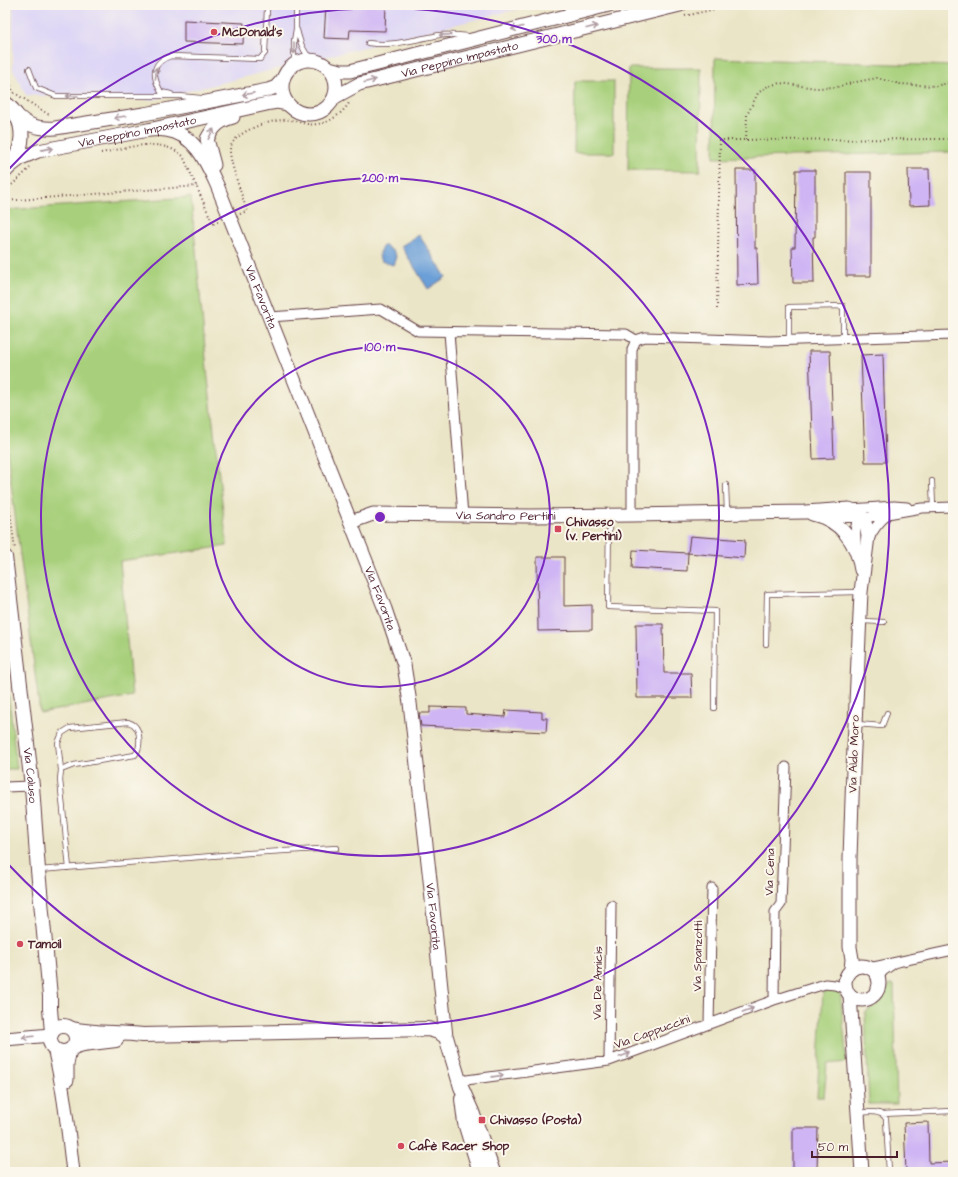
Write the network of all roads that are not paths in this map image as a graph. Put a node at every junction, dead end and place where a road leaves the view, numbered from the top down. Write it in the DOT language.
graph roads {
  1 [pos="296,5"];
  2 [pos="572,5"];
  3 [pos="609,5"];
  4 [pos="266,8"];
  5 [pos="682,11"];
  6 [pos="557,18"];
  7 [pos="296,29"];
  8 [pos="484,36"];
  9 [pos="368,43"];
  10 [pos="312,60"];
  11 [pos="290,68"];
  12 [pos="329,68"];
  13 [pos="29,69"];
  14 [pos="283,80"];
  15 [pos="179,96"];
  16 [pos="335,97"];
  17 [pos="223,99"];
  18 [pos="9,107"];
  19 [pos="291,108"];
  20 [pos="148,130"];
  21 [pos="9,168"];
  22 [pos="218,184"];
  23 [pos="270,317"];
  24 [pos="449,332"];
  25 [pos="953,335"];
  26 [pos="843,339"];
  27 [pos="636,340"];
  28 [pos="789,340"];
  29 [pos="932,481"];
  30 [pos="726,485"];
  31 [pos="953,507"];
  32 [pos="922,508"];
  33 [pos="933,508"];
  34 [pos="805,512"];
  35 [pos="727,514"];
  36 [pos="859,514"];
  37 [pos="887,514"];
  38 [pos="609,515"];
  39 [pos="632,515"];
  40 [pos="463,516"];
  41 [pos="827,518"];
  42 [pos="351,522"];
  43 [pos="861,547"];
  44 [pos="5,564"];
  45 [pos="6,586"];
  46 [pos="862,586"];
  47 [pos="8,611"];
  48 [pos="860,621"];
  49 [pos="884,622"];
  50 [pos="766,644"];
  51 [pos="714,708"];
  52 [pos="887,712"];
  53 [pos="855,724"];
  54 [pos="786,767"];
  55 [pos="61,770"];
  56 [pos="32,786"];
  57 [pos="5,787"];
  58 [pos="337,848"];
  59 [pos="69,868"];
  60 [pos="38,870"];
  61 [pos="712,888"];
  62 [pos="611,905"];
  63 [pos="850,929"];
  64 [pos="953,950"];
  65 [pos="898,962"];
  66 [pos="867,967"];
  67 [pos="851,970"];
  68 [pos="878,978"];
  69 [pos="848,992"];
  70 [pos="50,996"];
  71 [pos="865,999"];
  72 [pos="774,1000"];
  73 [pos="709,1024"];
  74 [pos="70,1028"];
  75 [pos="143,1035"];
  76 [pos="853,1035"];
  77 [pos="446,1037"];
  78 [pos="52,1038"];
  79 [pos="5,1039"];
  80 [pos="72,1048"];
  81 [pos="609,1061"];
  82 [pos="460,1084"];
  83 [pos="953,1111"];
  84 [pos="858,1113"];
  85 [pos="880,1114"];
  86 [pos="67,1116"];
  87 [pos="73,1172"];
  88 [pos="480,1172"];
  89 [pos="493,1172"];
  90 [pos="862,1172"];
  91 [pos="889,1172"];
  1 -- 7 [label="lane"];
  2 -- 6 [label="lane"];
  3 -- 6 [label="street, Via Peppino Impastato"];
  15 -- 4 [label="lane, one-way"];
  16 -- 5 [label="street, Via Peppino Impastato, one-way"];
  6 -- 8 [label="street, Via Peppino Impastato, one-way"];
  7 -- 10 [label="lane"];
  7 -- 11 [label="lane, one-way"];
  8 -- 9 [label="lane, one-way"];
  8 -- 12 [label="street, Via Peppino Impastato"];
  10 -- 11 [label="street"];
  10 -- 12 [label="street"];
  11 -- 14 [label="street"];
  12 -- 16 [label="street"];
  15 -- 13 [label="lane, one-way"];
  14 -- 17 [label="street, Via Peppino Impastato, one-way"];
  14 -- 19 [label="street"];
  15 -- 17 [label="lane"];
  16 -- 19 [label="street"];
  17 -- 18 [label="street, Via Peppino Impastato, one-way"];
  18 -- 21 [label="main road"];
  19 -- 20 [label="street, Via Peppino Impastato"];
  22 -- 19 [label="street, Via Favorita, one-way"];
  21 -- 20 [label="street, Via Peppino Impastato, one-way"];
  20 -- 22 [label="street, Via Favorita"];
  22 -- 23 [label="street, Via Favorita"];
  23 -- 24 [label="street"];
  23 -- 42 [label="street, Via Favorita"];
  24 -- 27 [label="street"];
  24 -- 40 [label="street"];
  25 -- 26 [label="street"];
  26 -- 28 [label="street"];
  26 -- 28 [label="lane"];
  27 -- 28 [label="street"];
  27 -- 39 [label="street"];
  29 -- 33 [label="lane"];
  30 -- 35 [label="lane"];
  31 -- 33 [label="street"];
  32 -- 33 [label="street"];
  32 -- 36 [label="street"];
  32 -- 37 [label="street"];
  34 -- 35 [label="street, Via Sandro Pertini"];
  34 -- 36 [label="street"];
  34 -- 41 [label="street"];
  35 -- 39 [label="street, Via Sandro Pertini"];
  36 -- 37 [label="street"];
  36 -- 41 [label="street"];
  36 -- 43 [label="street, Via Aldo Moro"];
  37 -- 43 [label="street"];
  38 -- 39 [label="street, Via Sandro Pertini"];
  38 -- 40 [label="street, Via Sandro Pertini"];
  38 -- 51 [label="lane"];
  40 -- 42 [label="street, Via Sandro Pertini"];
  41 -- 43 [label="street"];
  42 -- 77 [label="street, Via Favorita"];
  43 -- 46 [label="street, Via Aldo Moro"];
  44 -- 45 [label="main road, Via Caluso"];
  45 -- 47 [label="main road, Via Caluso"];
  46 -- 48 [label="street, Via Aldo Moro"];
  46 -- 50 [label="lane"];
  47 -- 56 [label="main road, Via Caluso"];
  48 -- 49 [label="lane"];
  48 -- 53 [label="street, Via Aldo Moro"];
  52 -- 53 [label="lane"];
  53 -- 63 [label="street, Via Aldo Moro"];
  54 -- 72 [label="street, Via Cena"];
  55 -- 55 [label="lane"];
  55 -- 59 [label="lane"];
  56 -- 57 [label="street"];
  56 -- 60 [label="main road, Via Caluso"];
  58 -- 59 [label="lane"];
  59 -- 60 [label="lane"];
  60 -- 70 [label="main road, Via Caluso"];
  61 -- 73 [label="street, Via Spanzotti"];
  62 -- 81 [label="street, Via De Amicis"];
  63 -- 66 [label="street, Via Aldo Moro"];
  63 -- 67 [label="street, Via Aldo Moro"];
  64 -- 65 [label="street"];
  65 -- 66 [label="street"];
  65 -- 68 [label="street"];
  66 -- 67 [label="street"];
  66 -- 68 [label="street"];
  67 -- 69 [label="street"];
  68 -- 71 [label="street"];
  69 -- 71 [label="street"];
  69 -- 72 [label="street, Via Cappuccini"];
  69 -- 76 [label="street"];
  70 -- 74 [label="main road, Via Caluso"];
  70 -- 78 [label="main road, Via Caluso"];
  71 -- 76 [label="street"];
  73 -- 72 [label="street, Via Cappuccini, one-way"];
  81 -- 73 [label="street, Via Cappuccini, one-way"];
  74 -- 75 [label="main road"];
  74 -- 78 [label="main road"];
  74 -- 80 [label="main road"];
  75 -- 77 [label="main road"];
  75 -- 80 [label="main road"];
  76 -- 84 [label="street"];
  77 -- 82 [label="main road"];
  78 -- 79 [label="street, one-way"];
  78 -- 80 [label="main road"];
  78 -- 86 [label="street, Via Caluso"];
  80 -- 86 [label="street, Via Caluso"];
  82 -- 81 [label="street, Via Cappuccini, one-way"];
  82 -- 88 [label="main road"];
  82 -- 89 [label="main road"];
  83 -- 85 [label="lane"];
  84 -- 85 [label="lane"];
  84 -- 90 [label="street"];
  85 -- 91 [label="lane"];
  86 -- 87 [label="street, Via Caluso"];
}
